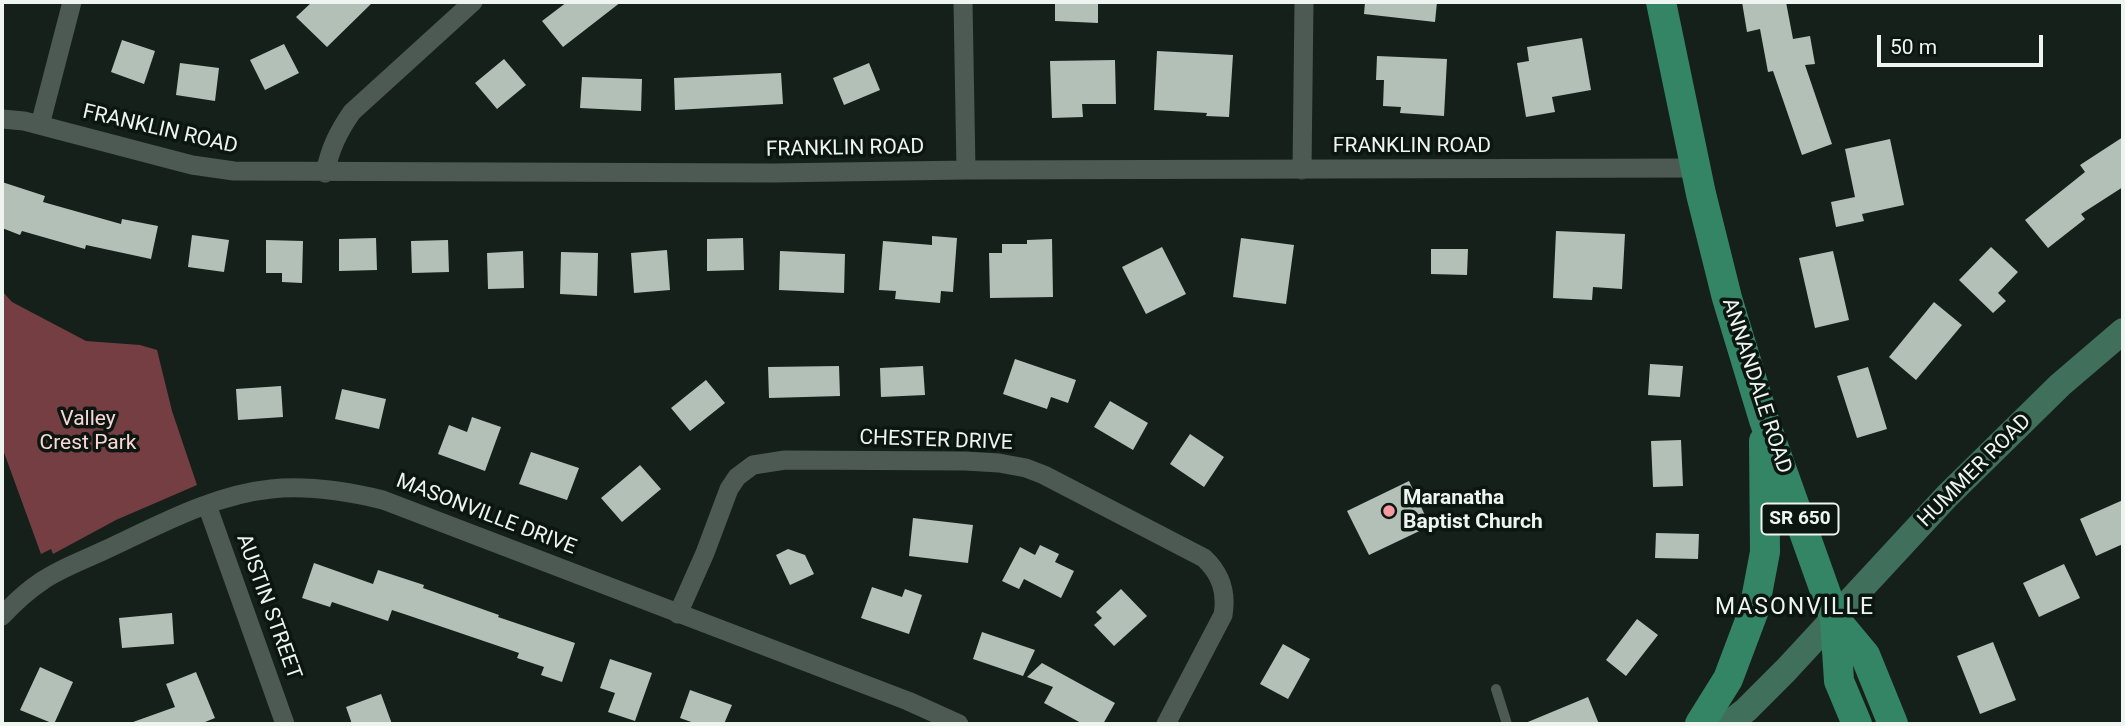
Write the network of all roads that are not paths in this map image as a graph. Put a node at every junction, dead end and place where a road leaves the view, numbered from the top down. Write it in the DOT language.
graph roads {
  1 [pos="72,2"];
  2 [pos="473,2"];
  3 [pos="963,2"];
  4 [pos="1304,2"];
  5 [pos="1661,2"];
  6 [pos="2,119"];
  7 [pos="40,125"];
  8 [pos="1695,168"];
  9 [pos="966,170"];
  10 [pos="1302,170"];
  11 [pos="325,173"];
  12 [pos="2123,331"];
  13 [pos="1764,420"];
  14 [pos="207,505"];
  15 [pos="678,614"];
  16 [pos="2,616"];
  17 [pos="1835,619"];
  18 [pos="1496,689"];
  19 [pos="285,724"];
  20 [pos="958,724"];
  21 [pos="1166,724"];
  22 [pos="1507,724"];
  23 [pos="1700,724"];
  24 [pos="1728,724"];
  25 [pos="1857,724"];
  26 [pos="1893,724"];
  1 -- 7 [label="street"];
  2 -- 11 [label="street"];
  3 -- 9 [label="street"];
  4 -- 10 [label="street"];
  5 -- 8 [label="main road, ANNANDALE ROAD / SR 650"];
  6 -- 7 [label="street, FRANKLIN ROAD"];
  7 -- 11 [label="street, FRANKLIN ROAD"];
  8 -- 10 [label="street, FRANKLIN ROAD"];
  8 -- 13 [label="main road, ANNANDALE ROAD / SR 650"];
  9 -- 10 [label="street, FRANKLIN ROAD"];
  9 -- 11 [label="street, FRANKLIN ROAD"];
  12 -- 17 [label="main road, HUMMER ROAD"];
  13 -- 17 [label="main road, ANNANDALE ROAD / SR 650"];
  13 -- 23 [label="main road"];
  14 -- 15 [label="street, MASONVILLE DRIVE"];
  14 -- 16 [label="street, MASONVILLE DRIVE"];
  14 -- 19 [label="street, AUSTIN STREET"];
  15 -- 20 [label="street, MASONVILLE DRIVE"];
  15 -- 21 [label="street, CHESTER DRIVE"];
  17 -- 24 [label="main road"];
  17 -- 25 [label="main road, SR 650"];
  17 -- 26 [label="main road, SR 650"];
  18 -- 22 [label="lane"];
}
